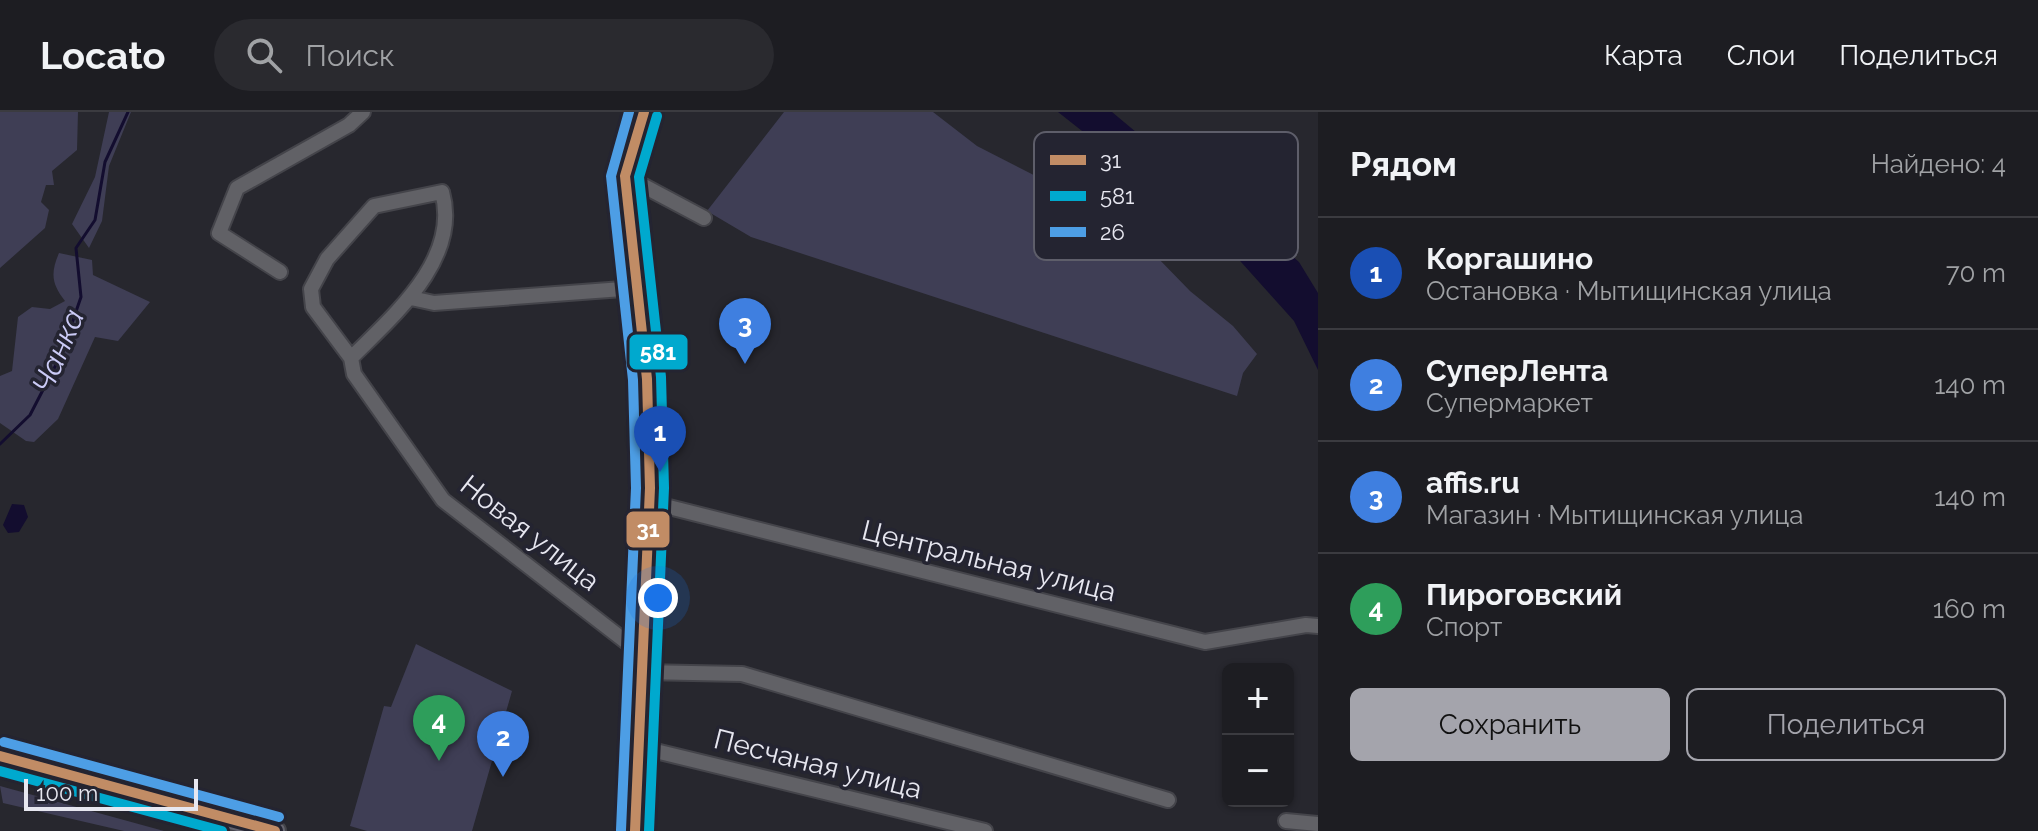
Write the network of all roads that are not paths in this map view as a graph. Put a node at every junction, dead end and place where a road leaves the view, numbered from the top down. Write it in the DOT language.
graph roads {
  1 [pos="363,112"];
  2 [pos="644,112"];
  3 [pos="625,176"];
  4 [pos="704,218"];
  5 [pos="280,272"];
  6 [pos="636,288"];
  7 [pos="411,298"];
  8 [pos="351,358"];
  9 [pos="649,502"];
  10 [pos="1318,626"];
  11 [pos="643,663"];
  12 [pos="639,747"];
  13 [pos="0,756"];
  14 [pos="1168,800"];
  15 [pos="1286,821"];
  16 [pos="1318,824"];
  17 [pos="275,831"];
  18 [pos="635,831"];
  19 [pos="985,831"];
  1 -- 5 [label="street"];
  2 -- 3 [label="street"];
  3 -- 4 [label="street"];
  3 -- 6 [label="street"];
  6 -- 7 [label="street"];
  6 -- 9 [label="street"];
  7 -- 8 [label="street"];
  7 -- 8 [label="street, Новая улица"];
  8 -- 11 [label="street, Новая улица"];
  9 -- 10 [label="street, Центральная улица"];
  9 -- 11 [label="street"];
  11 -- 12 [label="street"];
  11 -- 14 [label="street"];
  12 -- 18 [label="street"];
  12 -- 19 [label="street, Песчаная улица"];
  13 -- 17 [label="street"];
  15 -- 16 [label="street"];
}
